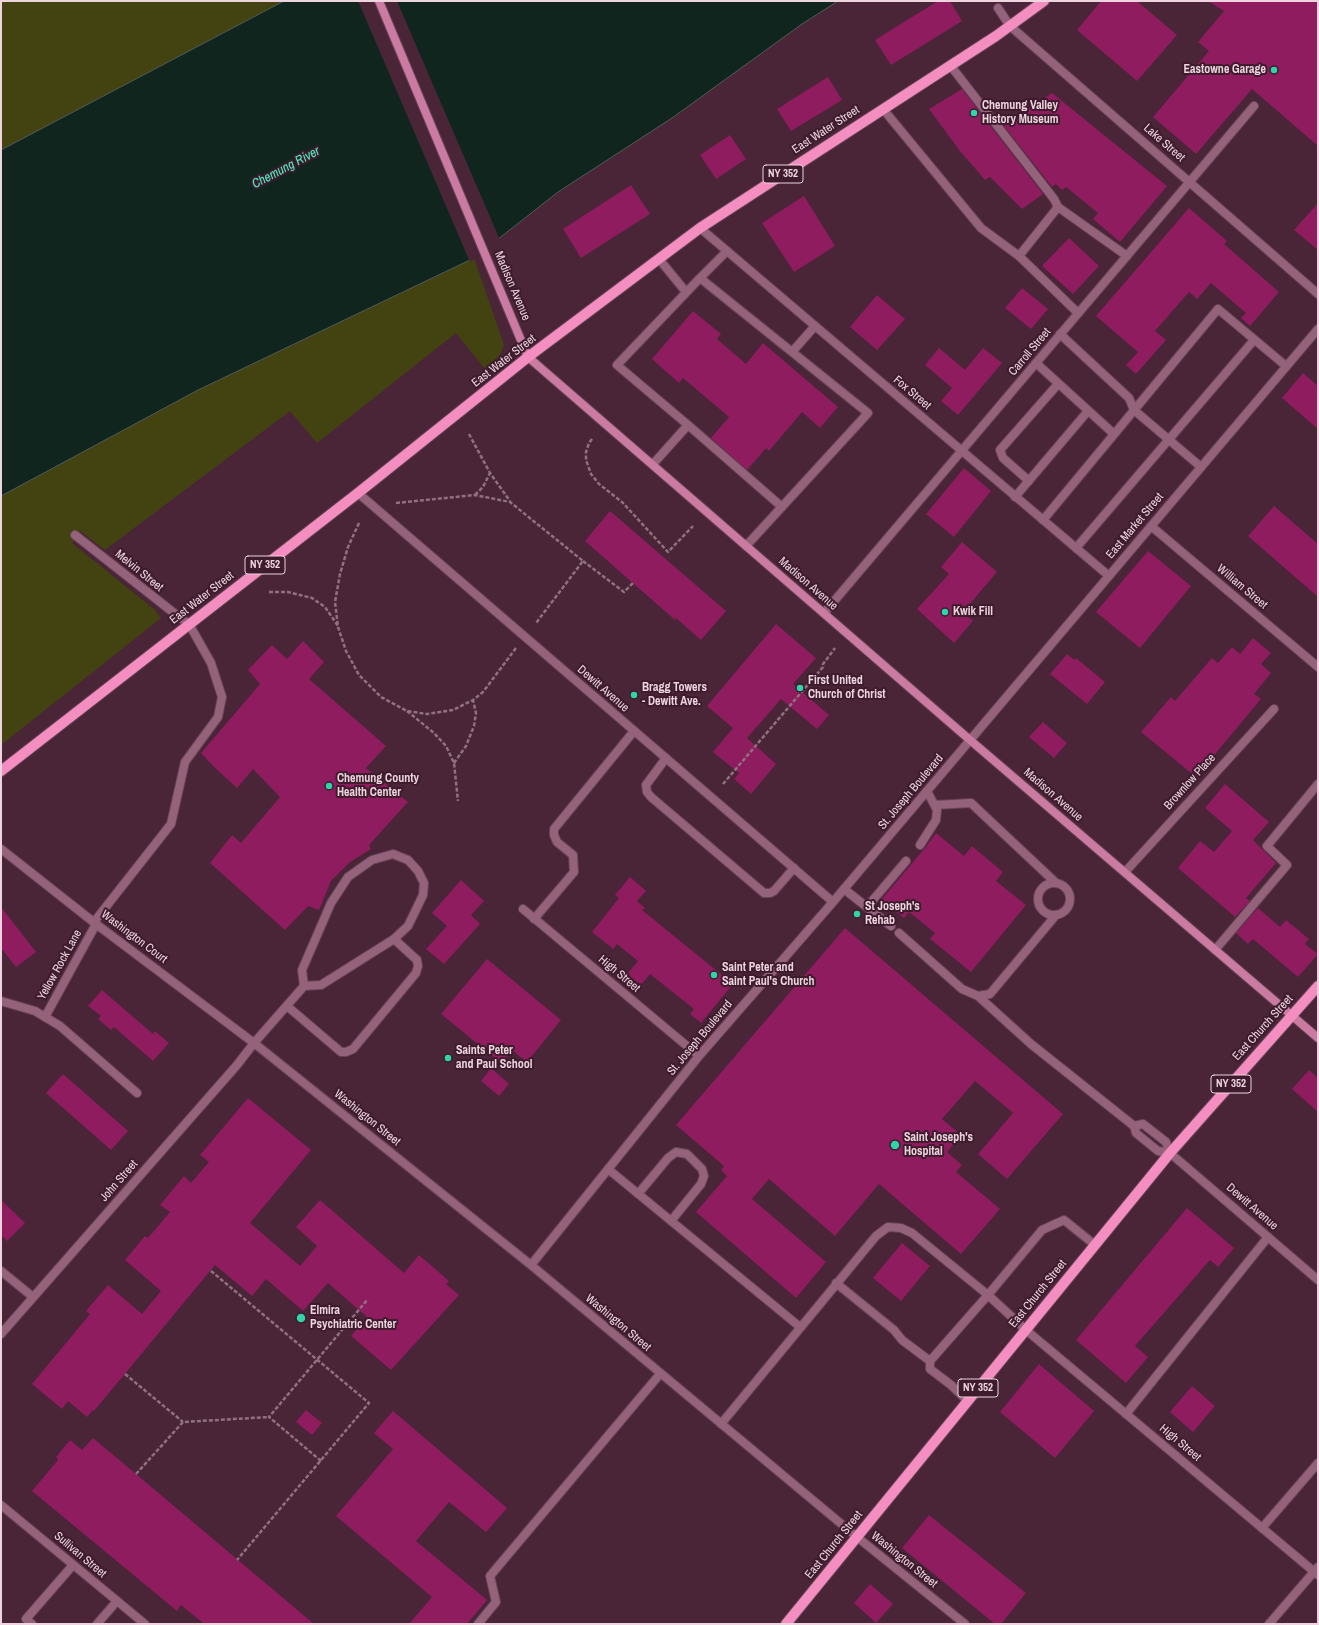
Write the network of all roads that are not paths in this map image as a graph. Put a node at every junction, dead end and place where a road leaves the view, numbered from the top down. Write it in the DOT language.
graph roads {
  1 [pos="379,1"];
  2 [pos="1044,1"];
  3 [pos="998,8"];
  4 [pos="1010,26"];
  5 [pos="950,65"];
  6 [pos="1254,106"];
  7 [pos="883,109"];
  8 [pos="1190,181"];
  9 [pos="1058,207"];
  10 [pos="700,228"];
  11 [pos="727,251"];
  12 [pos="1019,256"];
  13 [pos="1127,256"];
  14 [pos="659,259"];
  15 [pos="700,278"];
  16 [pos="686,292"];
  17 [pos="1318,294"];
  18 [pos="1078,313"];
  19 [pos="815,326"];
  20 [pos="1318,328"];
  21 [pos="1060,334"];
  22 [pos="1254,340"];
  23 [pos="792,352"];
  24 [pos="528,357"];
  25 [pos="1036,363"];
  26 [pos="1286,366"];
  27 [pos="1058,384"];
  28 [pos="1134,410"];
  29 [pos="1088,411"];
  30 [pos="688,425"];
  31 [pos="1114,434"];
  32 [pos="1169,439"];
  33 [pos="962,451"];
  34 [pos="653,464"];
  35 [pos="1200,467"];
  36 [pos="1029,481"];
  37 [pos="358,493"];
  38 [pos="1015,497"];
  39 [pos="782,507"];
  40 [pos="1043,520"];
  41 [pos="1151,526"];
  42 [pos="75,535"];
  43 [pos="746,546"];
  44 [pos="1076,548"];
  45 [pos="1109,576"];
  46 [pos="824,613"];
  47 [pos="190,624"];
  48 [pos="1318,667"];
  49 [pos="1274,708"];
  50 [pos="634,731"];
  51 [pos="970,740"];
  52 [pos="666,758"];
  53 [pos="1,771"];
  54 [pos="1318,784"];
  55 [pos="927,791"];
  56 [pos="935,805"];
  57 [pos="920,845"];
  58 [pos="1,849"];
  59 [pos="906,861"];
  60 [pos="794,868"];
  61 [pos="1125,872"];
  62 [pos="1055,882"];
  63 [pos="844,889"];
  64 [pos="833,902"];
  65 [pos="867,907"];
  66 [pos="523,909"];
  67 [pos="1056,915"];
  68 [pos="534,919"];
  69 [pos="95,923"];
  70 [pos="891,926"];
  71 [pos="899,934"];
  72 [pos="394,939"];
  73 [pos="1215,950"];
  74 [pos="304,986"];
  75 [pos="1318,986"];
  76 [pos="978,996"];
  77 [pos="1,1001"];
  78 [pos="287,1006"];
  79 [pos="1291,1015"];
  80 [pos="45,1017"];
  81 [pos="1318,1038"];
  82 [pos="254,1043"];
  83 [pos="699,1056"];
  84 [pos="137,1093"];
  85 [pos="1134,1126"];
  86 [pos="1170,1153"];
  87 [pos="608,1169"];
  88 [pos="638,1194"];
  89 [pos="671,1221"];
  90 [pos="1268,1237"];
  91 [pos="1095,1245"];
  92 [pos="531,1265"];
  93 [pos="1,1271"];
  94 [pos="1318,1280"];
  95 [pos="836,1284"];
  96 [pos="988,1295"];
  97 [pos="33,1297"];
  98 [pos="800,1327"];
  99 [pos="1026,1330"];
  100 [pos="1,1334"];
  101 [pos="930,1361"];
  102 [pos="660,1374"];
  103 [pos="968,1401"];
  104 [pos="1126,1414"];
  105 [pos="721,1424"];
  106 [pos="1318,1463"];
  107 [pos="1,1505"];
  108 [pos="1262,1528"];
  109 [pos="857,1538"];
  110 [pos="73,1565"];
  111 [pos="1317,1571"];
  112 [pos="117,1601"];
  113 [pos="32,1624"];
  114 [pos="98,1624"];
  115 [pos="145,1624"];
  116 [pos="478,1624"];
  117 [pos="786,1624"];
  118 [pos="965,1624"];
  119 [pos="1269,1624"];
  1 -- 24 [label="main road, Madison Avenue"];
  2 -- 4 [label="main road, East Water Street / NY 352"];
  3 -- 4 [label="street, Lake Street"];
  4 -- 5 [label="main road, East Water Street / NY 352"];
  4 -- 8 [label="street, Lake Street"];
  5 -- 7 [label="main road, East Water Street / NY 352"];
  5 -- 9 [label="street"];
  6 -- 8 [label="street, Carroll Street"];
  7 -- 10 [label="main road, East Water Street / NY 352"];
  7 -- 12 [label="street"];
  8 -- 13 [label="street, Carroll Street"];
  8 -- 17 [label="street, Lake Street"];
  9 -- 12 [label="street"];
  9 -- 13 [label="street"];
  10 -- 11 [label="street, Fox Street"];
  10 -- 14 [label="main road, East Water Street / NY 352"];
  11 -- 15 [label="street"];
  11 -- 19 [label="street, Fox Street"];
  12 -- 18 [label="street"];
  13 -- 18 [label="street, Carroll Street"];
  14 -- 16 [label="street"];
  14 -- 24 [label="main road, East Water Street / NY 352"];
  15 -- 16 [label="street"];
  15 -- 23 [label="street"];
  16 -- 30 [label="street"];
  18 -- 21 [label="street, Carroll Street"];
  19 -- 23 [label="street"];
  19 -- 33 [label="street, Fox Street"];
  20 -- 26 [label="street, East Market Street"];
  21 -- 25 [label="street, Carroll Street"];
  21 -- 28 [label="street"];
  22 -- 26 [label="street"];
  22 -- 28 [label="street"];
  22 -- 32 [label="street"];
  23 -- 39 [label="street"];
  24 -- 34 [label="main road, Madison Avenue"];
  24 -- 37 [label="main road, East Water Street / NY 352"];
  25 -- 27 [label="street"];
  25 -- 33 [label="street, Carroll Street"];
  26 -- 35 [label="street, East Market Street"];
  27 -- 29 [label="street"];
  27 -- 36 [label="street"];
  28 -- 31 [label="street"];
  28 -- 32 [label="street"];
  29 -- 31 [label="street"];
  29 -- 36 [label="street"];
  30 -- 34 [label="street"];
  30 -- 39 [label="street"];
  31 -- 40 [label="street"];
  32 -- 35 [label="street"];
  32 -- 44 [label="street"];
  33 -- 38 [label="street, Fox Street"];
  33 -- 46 [label="street, Carroll Street"];
  34 -- 43 [label="main road, Madison Avenue"];
  35 -- 41 [label="street, East Market Street"];
  36 -- 38 [label="street"];
  37 -- 47 [label="main road, East Water Street / NY 352"];
  37 -- 50 [label="street, Dewitt Avenue"];
  38 -- 40 [label="street, Fox Street"];
  39 -- 43 [label="street"];
  40 -- 44 [label="street, Fox Street"];
  41 -- 45 [label="street, East Market Street"];
  41 -- 48 [label="street, William Street"];
  42 -- 47 [label="street, Melvin Street"];
  43 -- 46 [label="main road, Madison Avenue"];
  44 -- 45 [label="street, Fox Street"];
  45 -- 51 [label="street, East Market Street"];
  46 -- 51 [label="main road, Madison Avenue"];
  47 -- 53 [label="main road, East Water Street / NY 352"];
  47 -- 69 [label="street, Yellow Rock Lane"];
  49 -- 61 [label="street, Brownlow Place"];
  50 -- 52 [label="street, Dewitt Avenue"];
  50 -- 68 [label="street"];
  51 -- 55 [label="street, St. Joseph Boulevard"];
  51 -- 61 [label="main road, Madison Avenue"];
  52 -- 60 [label="street, Dewitt Avenue"];
  52 -- 60 [label="street"];
  54 -- 73 [label="street"];
  55 -- 56 [label="street"];
  55 -- 63 [label="street, St. Joseph Boulevard"];
  56 -- 57 [label="street"];
  56 -- 62 [label="street"];
  58 -- 69 [label="street, Washington Court"];
  59 -- 65 [label="street"];
  60 -- 64 [label="street, Dewitt Avenue"];
  61 -- 73 [label="main road, Madison Avenue"];
  62 -- 67 [label="street"];
  62 -- 67 [label="street"];
  63 -- 64 [label="street, St. Joseph Boulevard"];
  63 -- 65 [label="street"];
  64 -- 83 [label="street, St. Joseph Boulevard"];
  65 -- 70 [label="street"];
  66 -- 68 [label="street, High Street"];
  67 -- 76 [label="street"];
  68 -- 83 [label="street, High Street"];
  69 -- 80 [label="street, Yellow Rock Lane"];
  69 -- 82 [label="street, Washington Court"];
  71 -- 76 [label="street"];
  72 -- 74 [label="street"];
  72 -- 74 [label="street"];
  72 -- 78 [label="street"];
  73 -- 79 [label="main road, Madison Avenue"];
  74 -- 78 [label="street, John Street"];
  75 -- 79 [label="main road, East Church Street / NY 352"];
  76 -- 85 [label="street"];
  77 -- 80 [label="street"];
  78 -- 82 [label="street, John Street"];
  79 -- 81 [label="main road, Madison Avenue"];
  79 -- 86 [label="main road, East Church Street / NY 352"];
  80 -- 84 [label="street"];
  82 -- 92 [label="street, Washington Street"];
  82 -- 97 [label="street, John Street"];
  83 -- 87 [label="street, St. Joseph Boulevard"];
  85 -- 86 [label="street"];
  85 -- 86 [label="street"];
  86 -- 90 [label="street, Dewitt Avenue"];
  86 -- 91 [label="main road, East Church Street / NY 352"];
  87 -- 88 [label="street"];
  87 -- 92 [label="street, St. Joseph Boulevard"];
  88 -- 89 [label="street"];
  88 -- 89 [label="street"];
  89 -- 98 [label="street"];
  90 -- 94 [label="street, Dewitt Avenue"];
  90 -- 104 [label="street"];
  91 -- 96 [label="street"];
  91 -- 99 [label="main road, East Church Street / NY 352"];
  92 -- 102 [label="street, Washington Street"];
  93 -- 97 [label="street"];
  95 -- 96 [label="street, High Street"];
  95 -- 98 [label="street"];
  95 -- 101 [label="street"];
  96 -- 99 [label="street, High Street"];
  96 -- 101 [label="street"];
  97 -- 100 [label="street, John Street"];
  98 -- 105 [label="street"];
  99 -- 103 [label="main road, East Church Street / NY 352"];
  99 -- 104 [label="street, High Street"];
  101 -- 103 [label="street"];
  102 -- 105 [label="street, Washington Street"];
  102 -- 116 [label="street"];
  103 -- 109 [label="main road, East Church Street / NY 352"];
  104 -- 108 [label="street, High Street"];
  105 -- 109 [label="street, Washington Street"];
  106 -- 108 [label="street"];
  107 -- 110 [label="street, Sullivan Street"];
  108 -- 111 [label="street, High Street"];
  109 -- 117 [label="main road, East Church Street / NY 352"];
  109 -- 118 [label="street, Washington Street"];
  110 -- 112 [label="street, Sullivan Street"];
  110 -- 113 [label="street"];
  111 -- 119 [label="street"];
  112 -- 114 [label="street"];
  112 -- 115 [label="street, Sullivan Street"];
}
